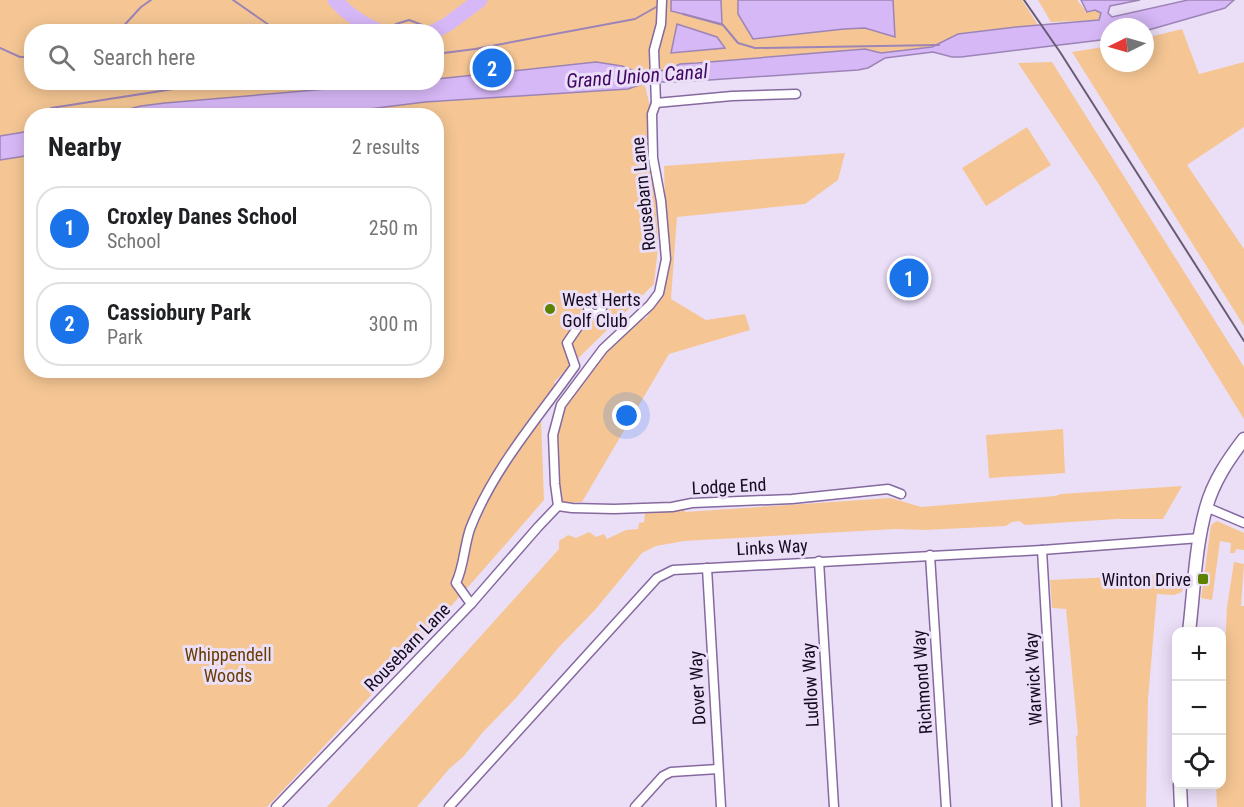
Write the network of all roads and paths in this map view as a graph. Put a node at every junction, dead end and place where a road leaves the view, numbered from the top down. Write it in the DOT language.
graph roads {
  1 [pos="662,0"];
  2 [pos="796,94"];
  3 [pos="656,103"];
  4 [pos="590,312"];
  5 [pos="1244,439"];
  6 [pos="901,494"];
  7 [pos="558,506"];
  8 [pos="1206,507"];
  9 [pos="1244,523"];
  10 [pos="1200,538"];
  11 [pos="1042,550"];
  12 [pos="930,555"];
  13 [pos="819,561"];
  14 [pos="707,567"];
  15 [pos="471,604"];
  16 [pos="1190,627"];
  17 [pos="718,769"];
  18 [pos="1180,789"];
  19 [pos="276,807"];
  20 [pos="449,807"];
  21 [pos="635,807"];
  22 [pos="721,807"];
  23 [pos="834,807"];
  24 [pos="946,807"];
  25 [pos="1057,807"];
  26 [pos="1181,807"];
  1 -- 3 [label="street, Rousebarn Lane"];
  2 -- 3 [label="street"];
  3 -- 7 [label="street, Rousebarn Lane"];
  4 -- 15 [label="street"];
  5 -- 8 [label="street"];
  6 -- 7 [label="street, Lodge End"];
  7 -- 15 [label="street, Rousebarn Lane"];
  8 -- 9 [label="street"];
  8 -- 10 [label="street"];
  10 -- 11 [label="street, Links Way"];
  10 -- 16 [label="street"];
  11 -- 12 [label="street, Links Way"];
  11 -- 25 [label="street, Warwick Way"];
  12 -- 13 [label="street, Links Way"];
  12 -- 24 [label="street, Richmond Way"];
  13 -- 14 [label="street, Links Way"];
  13 -- 23 [label="street, Ludlow Way"];
  14 -- 17 [label="street, Dover Way"];
  14 -- 20 [label="street, Links Way"];
  15 -- 19 [label="street, Rousebarn Lane"];
  17 -- 21 [label="street"];
  17 -- 22 [label="street, Dover Way"];
  18 -- 26 [label="street"];
}
